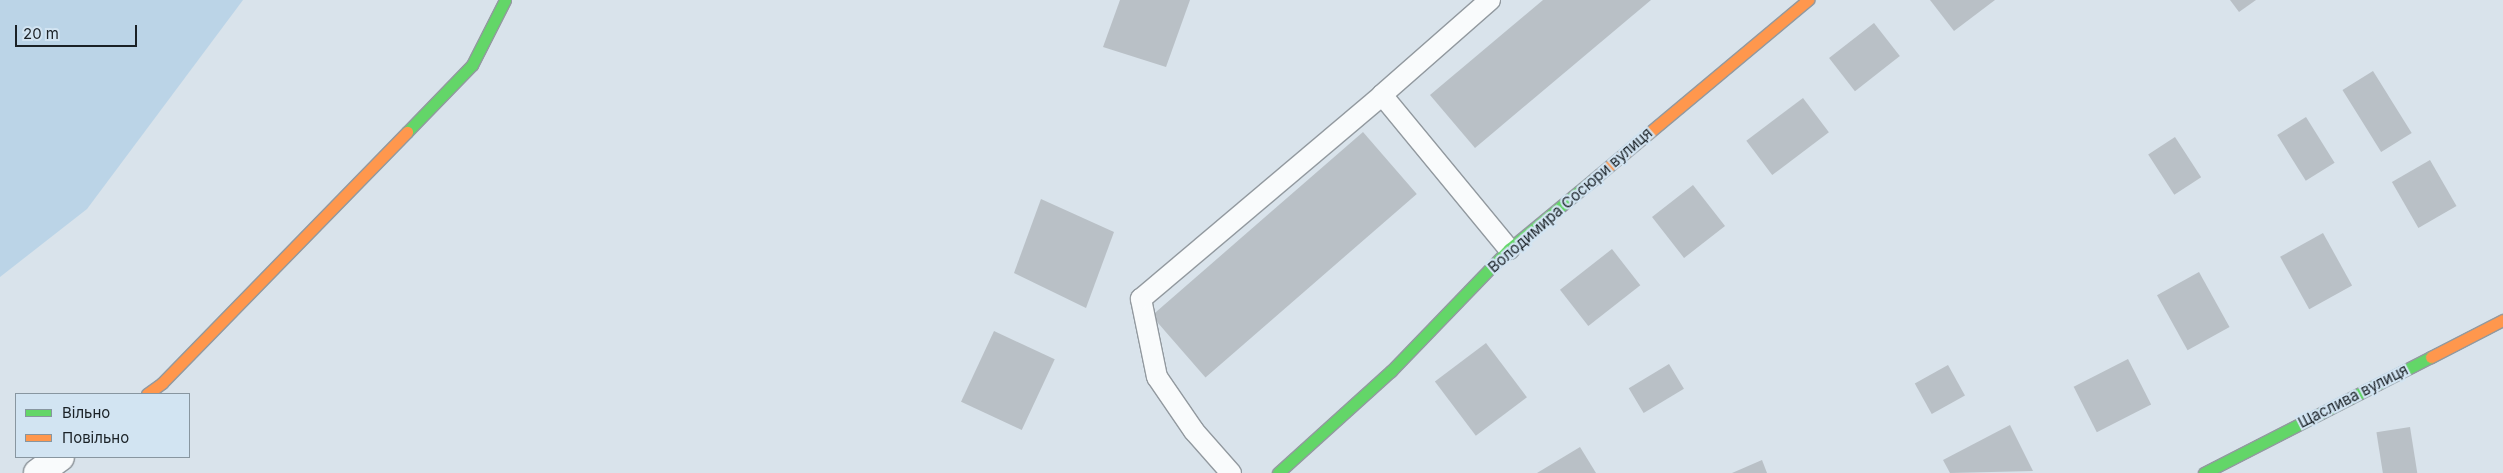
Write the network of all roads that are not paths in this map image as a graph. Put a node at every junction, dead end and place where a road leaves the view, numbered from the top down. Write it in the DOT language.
graph roads {
  1 [pos="505,0"];
  2 [pos="1490,0"];
  3 [pos="1808,0"];
  4 [pos="1382,95"];
  5 [pos="1509,249"];
  6 [pos="2503,320"];
  7 [pos="148,393"];
  8 [pos="59,458"];
  9 [pos="38,473"];
  10 [pos="1231,473"];
  11 [pos="1278,473"];
  12 [pos="2204,473"];
  1 -- 7 [label="street"];
  2 -- 4 [label="lane"];
  3 -- 5 [label="street, Володимира Сосюри вулиця"];
  4 -- 5 [label="lane"];
  4 -- 10 [label="lane"];
  5 -- 11 [label="street, Володимира Сосюри вулиця"];
  6 -- 12 [label="street, Щаслива вулиця"];
  8 -- 9 [label="street"];
}
